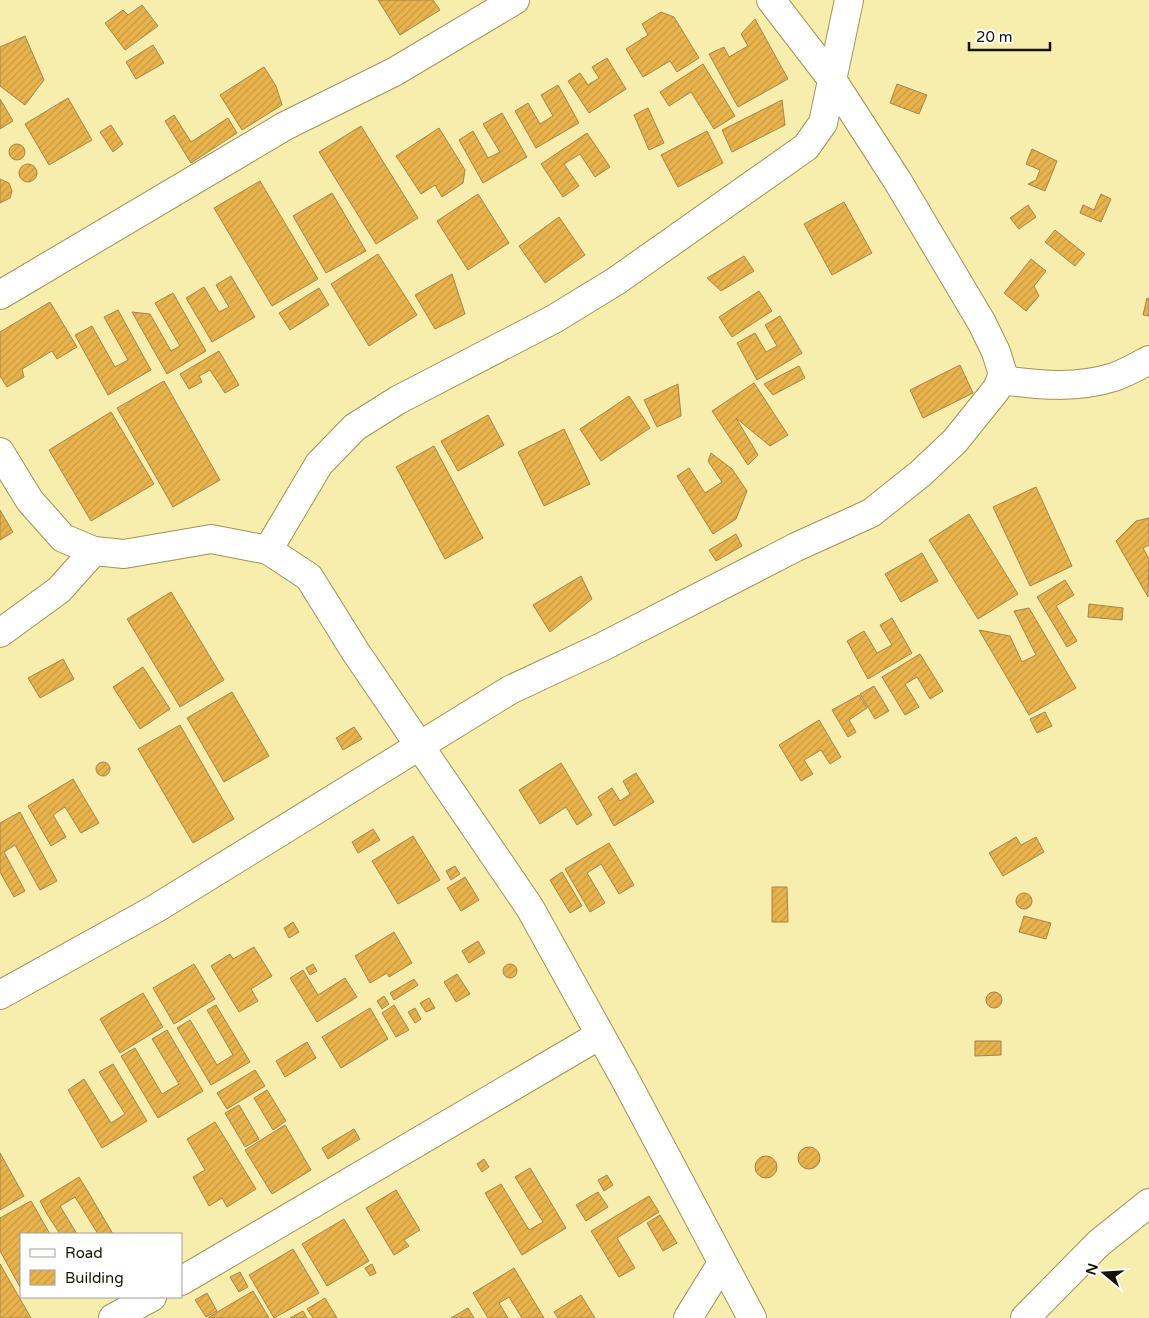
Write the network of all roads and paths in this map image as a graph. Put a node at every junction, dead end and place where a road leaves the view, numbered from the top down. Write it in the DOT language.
graph roads {
  1 [pos="515,0"];
  2 [pos="771,0"];
  3 [pos="849,0"];
  4 [pos="831,78"];
  5 [pos="0,295"];
  6 [pos="1149,360"];
  7 [pos="1001,380"];
  8 [pos="0,452"];
  9 [pos="268,550"];
  10 [pos="94,551"];
  11 [pos="0,633"];
  12 [pos="419,744"];
  13 [pos="0,995"];
  14 [pos="600,1035"];
  15 [pos="1149,1203"];
  16 [pos="722,1263"];
  17 [pos="182,1280"];
  18 [pos="150,1298"];
  19 [pos="114,1318"];
  20 [pos="688,1318"];
  21 [pos="752,1318"];
  22 [pos="1024,1318"];
  1 -- 5 [label="street"];
  2 -- 4 [label="street"];
  3 -- 4 [label="street"];
  4 -- 7 [label="street"];
  4 -- 9 [label="street"];
  6 -- 7 [label="street"];
  7 -- 12 [label="street"];
  8 -- 10 [label="street"];
  9 -- 10 [label="street"];
  9 -- 12 [label="street"];
  10 -- 11 [label="street"];
  12 -- 13 [label="street"];
  12 -- 14 [label="street"];
  14 -- 16 [label="street"];
  14 -- 17 [label="street"];
  15 -- 22 [label="street"];
  16 -- 20 [label="street"];
  16 -- 21 [label="street"];
  18 -- 19 [label="street"];
}
